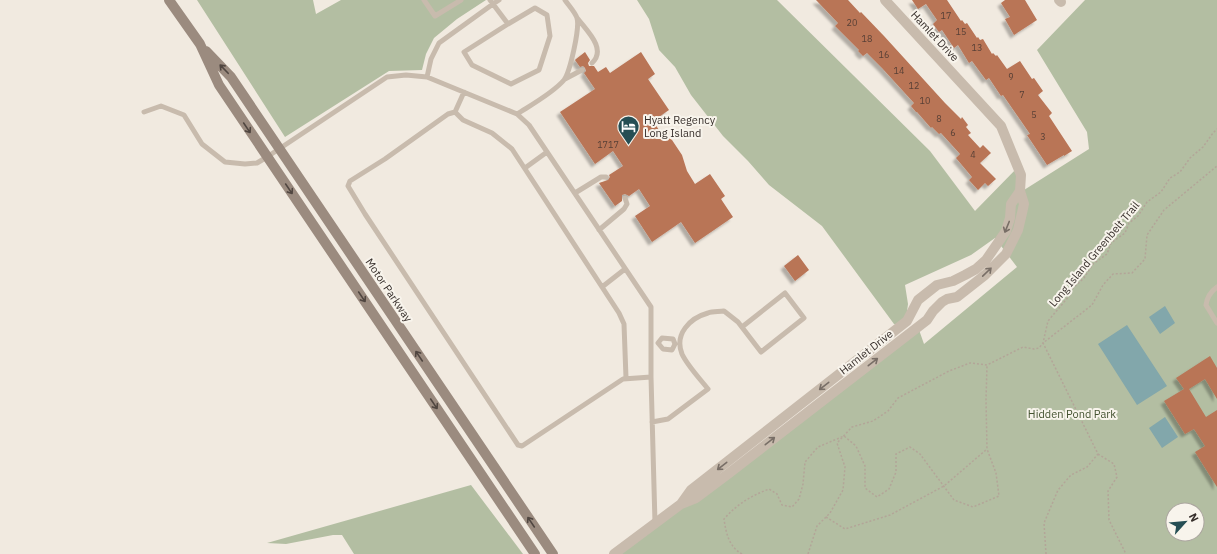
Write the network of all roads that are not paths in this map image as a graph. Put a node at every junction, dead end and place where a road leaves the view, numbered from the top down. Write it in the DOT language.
graph roads {
  1 [pos="170,0"];
  2 [pos="424,0"];
  3 [pos="460,0"];
  4 [pos="500,0"];
  5 [pos="565,0"];
  6 [pos="885,0"];
  7 [pos="492,2"];
  8 [pos="577,18"];
  9 [pos="508,24"];
  10 [pos="200,44"];
  11 [pos="592,63"];
  12 [pos="582,70"];
  13 [pos="427,77"];
  14 [pos="565,79"];
  15 [pos="464,92"];
  16 [pos="144,112"];
  17 [pos="455,112"];
  18 [pos="517,114"];
  19 [pos="280,149"];
  20 [pos="547,152"];
  21 [pos="267,157"];
  22 [pos="525,168"];
  23 [pos="606,177"];
  24 [pos="1020,191"];
  25 [pos="575,193"];
  26 [pos="625,198"];
  27 [pos="599,230"];
  28 [pos="626,269"];
  29 [pos="949,282"];
  30 [pos="602,286"];
  31 [pos="1217,287"];
  32 [pos="957,297"];
  33 [pos="916,306"];
  34 [pos="927,320"];
  35 [pos="1217,323"];
  36 [pos="742,326"];
  37 [pos="651,342"];
  38 [pos="658,343"];
  39 [pos="677,344"];
  40 [pos="651,377"];
  41 [pos="626,378"];
  42 [pos="652,422"];
  43 [pos="681,504"];
  44 [pos="655,523"];
  45 [pos="535,554"];
  46 [pos="553,554"];
  47 [pos="614,554"];
  1 -- 10 [label="main road, Motor Parkway"];
  2 -- 3 [label="lane"];
  4 -- 7 [label="lane"];
  5 -- 8 [label="lane"];
  6 -- 24 [label="street, Hamlet Drive"];
  7 -- 9 [label="lane"];
  7 -- 13 [label="lane"];
  8 -- 11 [label="lane"];
  8 -- 14 [label="lane"];
  9 -- 9 [label="lane"];
  19 -- 10 [label="main road, Motor Parkway, one-way"];
  10 -- 21 [label="main road, Motor Parkway, one-way"];
  12 -- 14 [label="lane"];
  13 -- 15 [label="lane"];
  13 -- 19 [label="lane"];
  14 -- 18 [label="lane"];
  15 -- 17 [label="lane"];
  15 -- 18 [label="lane"];
  16 -- 21 [label="lane"];
  17 -- 22 [label="lane"];
  17 -- 41 [label="lane"];
  18 -- 20 [label="lane"];
  19 -- 21 [label="lane"];
  46 -- 19 [label="main road, Motor Parkway, one-way"];
  20 -- 22 [label="lane"];
  20 -- 25 [label="lane"];
  21 -- 45 [label="main road, Motor Parkway, one-way"];
  22 -- 30 [label="lane"];
  23 -- 25 [label="lane"];
  24 -- 29 [label="street, Hamlet Drive, one-way"];
  32 -- 24 [label="street, Hamlet Drive, one-way"];
  25 -- 27 [label="lane"];
  26 -- 27 [label="lane"];
  27 -- 28 [label="lane"];
  28 -- 30 [label="lane"];
  28 -- 37 [label="lane"];
  29 -- 32 [label="street"];
  29 -- 33 [label="street, Hamlet Drive"];
  30 -- 41 [label="lane"];
  31 -- 35 [label="lane"];
  32 -- 34 [label="street, Hamlet Drive"];
  33 -- 34 [label="street"];
  33 -- 43 [label="street, Hamlet Drive, one-way"];
  43 -- 34 [label="street, Hamlet Drive, one-way"];
  36 -- 36 [label="lane"];
  36 -- 39 [label="lane"];
  37 -- 38 [label="lane"];
  37 -- 40 [label="lane"];
  38 -- 39 [label="lane"];
  38 -- 39 [label="lane"];
  39 -- 42 [label="lane"];
  40 -- 41 [label="lane"];
  40 -- 42 [label="lane"];
  42 -- 44 [label="lane"];
  43 -- 44 [label="street, Hamlet Drive"];
  44 -- 47 [label="street, Hamlet Drive"];
}
